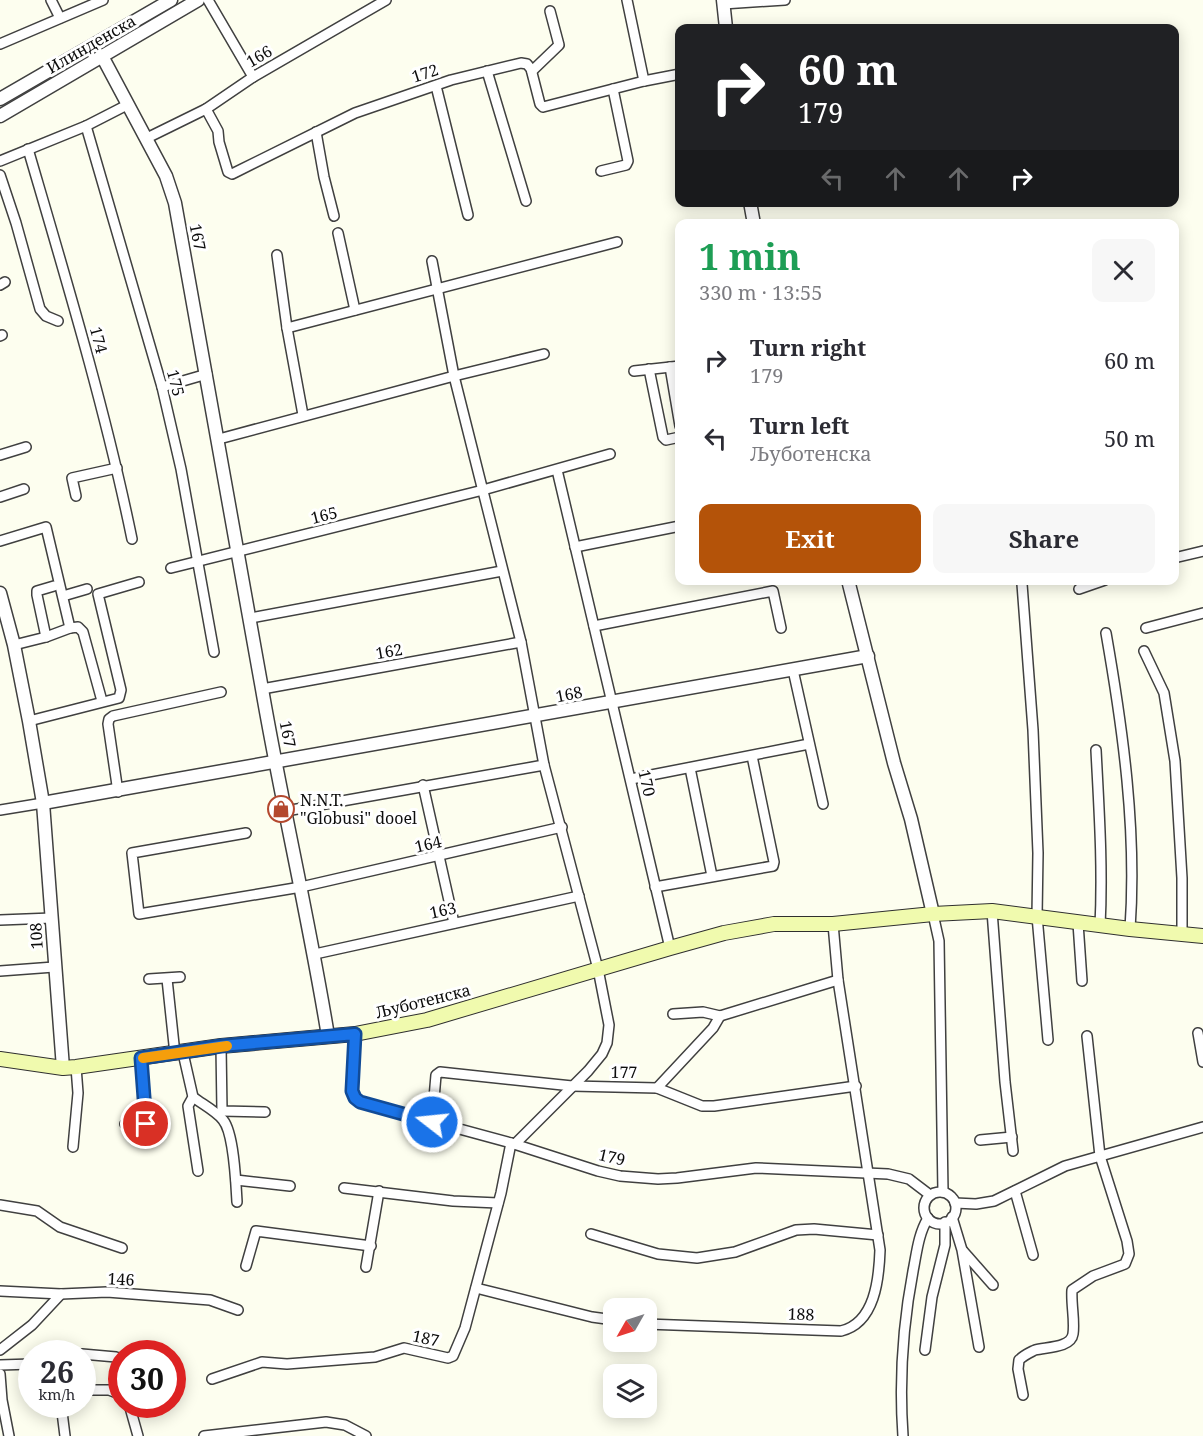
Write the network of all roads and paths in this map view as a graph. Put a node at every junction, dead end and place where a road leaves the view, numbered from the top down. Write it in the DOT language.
graph roads {
  1 [pos="51,0"];
  2 [pos="103,0"];
  3 [pos="171,0"];
  4 [pos="198,0"];
  5 [pos="208,0"];
  6 [pos="386,0"];
  7 [pos="627,0"];
  8 [pos="783,0"];
  9 [pos="723,2"];
  10 [pos="550,11"];
  11 [pos="60,18"];
  12 [pos="726,24"];
  13 [pos="0,44"];
  14 [pos="102,56"];
  15 [pos="487,71"];
  16 [pos="532,71"];
  17 [pos="675,75"];
  18 [pos="252,77"];
  19 [pos="644,81"];
  20 [pos="436,86"];
  21 [pos="613,89"];
  22 [pos="0,99"];
  23 [pos="127,105"];
  24 [pos="206,109"];
  25 [pos="0,116"];
  26 [pos="86,126"];
  27 [pos="316,132"];
  28 [pos="147,138"];
  29 [pos="28,149"];
  30 [pos="0,161"];
  31 [pos="601,171"];
  32 [pos="0,175"];
  33 [pos="526,201"];
  34 [pos="468,215"];
  35 [pos="334,216"];
  36 [pos="338,233"];
  37 [pos="617,242"];
  38 [pos="277,255"];
  39 [pos="432,261"];
  40 [pos="436,289"];
  41 [pos="355,310"];
  42 [pos="58,321"];
  43 [pos="287,328"];
  44 [pos="544,354"];
  45 [pos="675,367"];
  46 [pos="649,369"];
  47 [pos="634,371"];
  48 [pos="207,374"];
  49 [pos="454,376"];
  50 [pos="162,387"];
  51 [pos="303,416"];
  52 [pos="675,438"];
  53 [pos="219,439"];
  54 [pos="26,447"];
  55 [pos="0,454"];
  56 [pos="610,454"];
  57 [pos="117,468"];
  58 [pos="557,470"];
  59 [pos="24,489"];
  60 [pos="483,490"];
  61 [pos="76,496"];
  62 [pos="0,497"];
  63 [pos="675,527"];
  64 [pos="132,540"];
  65 [pos="0,541"];
  66 [pos="575,547"];
  67 [pos="1203,551"];
  68 [pos="239,552"];
  69 [pos="1179,557"];
  70 [pos="197,562"];
  71 [pos="171,568"];
  72 [pos="502,572"];
  73 [pos="139,582"];
  74 [pos="772,585"];
  75 [pos="849,585"];
  76 [pos="1022,585"];
  77 [pos="1091,585"];
  78 [pos="54,586"];
  79 [pos="87,589"];
  80 [pos="1079,589"];
  81 [pos="773,591"];
  82 [pos="0,593"];
  83 [pos="63,596"];
  84 [pos="1203,613"];
  85 [pos="251,618"];
  86 [pos="594,626"];
  87 [pos="69,628"];
  88 [pos="781,628"];
  89 [pos="1146,628"];
  90 [pos="1106,633"];
  91 [pos="46,637"];
  92 [pos="521,642"];
  93 [pos="14,645"];
  94 [pos="1144,651"];
  95 [pos="214,652"];
  96 [pos="868,656"];
  97 [pos="793,670"];
  98 [pos="262,689"];
  99 [pos="221,692"];
  100 [pos="102,701"];
  101 [pos="613,702"];
  102 [pos="534,717"];
  103 [pos="29,721"];
  104 [pos="809,744"];
  105 [pos="1096,750"];
  106 [pos="752,756"];
  107 [pos="276,762"];
  108 [pos="544,765"];
  109 [pos="690,768"];
  110 [pos="630,779"];
  111 [pos="423,785"];
  112 [pos="118,792"];
  113 [pos="43,804"];
  114 [pos="823,804"];
  115 [pos="0,810"];
  116 [pos="286,811"];
  117 [pos="562,827"];
  118 [pos="246,833"];
  119 [pos="440,857"];
  120 [pos="712,876"];
  121 [pos="301,887"];
  122 [pos="655,887"];
  123 [pos="579,896"];
  124 [pos="992,911"];
  125 [pos="933,914"];
  126 [pos="1037,916"];
  127 [pos="52,918"];
  128 [pos="0,920"];
  129 [pos="454,923"];
  130 [pos="1078,923"];
  131 [pos="833,924"];
  132 [pos="1100,926"];
  133 [pos="1130,930"];
  134 [pos="1182,934"];
  135 [pos="1203,936"];
  136 [pos="670,948"];
  137 [pos="315,954"];
  138 [pos="54,967"];
  139 [pos="598,969"];
  140 [pos="0,971"];
  141 [pos="180,977"];
  142 [pos="149,979"];
  143 [pos="166,979"];
  144 [pos="838,980"];
  145 [pos="1082,981"];
  146 [pos="673,1014"];
  147 [pos="720,1016"];
  148 [pos="1198,1033"];
  149 [pos="355,1034"];
  150 [pos="328,1035"];
  151 [pos="1087,1036"];
  152 [pos="1048,1040"];
  153 [pos="221,1046"];
  154 [pos="179,1053"];
  155 [pos="141,1058"];
  156 [pos="0,1059"];
  157 [pos="1203,1062"];
  158 [pos="70,1067"];
  159 [pos="572,1086"];
  160 [pos="856,1086"];
  161 [pos="657,1088"];
  162 [pos="193,1097"];
  163 [pos="265,1112"];
  164 [pos="432,1122"];
  165 [pos="125,1124"];
  166 [pos="1203,1127"];
  167 [pos="1012,1137"];
  168 [pos="980,1140"];
  169 [pos="513,1144"];
  170 [pos="73,1147"];
  171 [pos="1013,1151"];
  172 [pos="1100,1155"];
  173 [pos="198,1171"];
  174 [pos="868,1174"];
  175 [pos="236,1180"];
  176 [pos="290,1186"];
  177 [pos="344,1188"];
  178 [pos="379,1191"];
  179 [pos="1015,1191"];
  180 [pos="943,1192"];
  181 [pos="930,1195"];
  182 [pos="237,1202"];
  183 [pos="498,1203"];
  184 [pos="955,1203"];
  185 [pos="0,1205"];
  186 [pos="928,1218"];
  187 [pos="949,1220"];
  188 [pos="591,1234"];
  189 [pos="878,1235"];
  190 [pos="371,1246"];
  191 [pos="122,1248"];
  192 [pos="962,1250"];
  193 [pos="1034,1255"];
  194 [pos="246,1266"];
  195 [pos="366,1268"];
  196 [pos="993,1285"];
  197 [pos="476,1288"];
  198 [pos="0,1291"];
  199 [pos="61,1294"];
  200 [pos="238,1310"];
  201 [pos="603,1318"];
  202 [pos="657,1323"];
  203 [pos="978,1347"];
  204 [pos="0,1350"];
  205 [pos="925,1350"];
  206 [pos="0,1365"];
  207 [pos="18,1365"];
  208 [pos="0,1374"];
  209 [pos="212,1379"];
  210 [pos="1023,1395"];
  211 [pos="63,1418"];
  212 [pos="133,1418"];
  213 [pos="9,1436"];
  214 [pos="65,1436"];
  215 [pos="138,1436"];
  216 [pos="204,1436"];
  217 [pos="366,1436"];
  218 [pos="903,1436"];
  1 -- 11 [label="street"];
  2 -- 11 [label="street"];
  3 -- 22 [label="street, Илинденска"];
  4 -- 14 [label="street, Илинденска"];
  5 -- 18 [label="street"];
  6 -- 18 [label="street, 166"];
  7 -- 19 [label="street"];
  8 -- 9 [label="street"];
  9 -- 12 [label="street"];
  10 -- 16 [label="street"];
  11 -- 13 [label="street"];
  14 -- 23 [label="street, 167"];
  14 -- 25 [label="street, Илинденска"];
  15 -- 16 [label="street, 172"];
  15 -- 20 [label="street, 172"];
  15 -- 33 [label="street"];
  16 -- 21 [label="street"];
  17 -- 19 [label="street"];
  18 -- 24 [label="street, 166"];
  19 -- 21 [label="street"];
  20 -- 27 [label="street, 172"];
  20 -- 34 [label="street"];
  21 -- 31 [label="street"];
  23 -- 26 [label="street"];
  23 -- 28 [label="street, 167"];
  24 -- 27 [label="street, 172"];
  24 -- 28 [label="street, 166"];
  26 -- 29 [label="street"];
  26 -- 50 [label="street, 175"];
  27 -- 35 [label="street"];
  28 -- 48 [label="street, 167"];
  29 -- 30 [label="street"];
  29 -- 57 [label="street, 174"];
  32 -- 42 [label="street"];
  36 -- 41 [label="street"];
  37 -- 40 [label="street"];
  38 -- 43 [label="street"];
  39 -- 40 [label="street"];
  40 -- 41 [label="street"];
  40 -- 49 [label="street"];
  41 -- 43 [label="street"];
  43 -- 51 [label="street"];
  44 -- 49 [label="street"];
  45 -- 46 [label="street"];
  46 -- 47 [label="street"];
  46 -- 52 [label="street"];
  48 -- 50 [label="street"];
  48 -- 53 [label="street, 167"];
  49 -- 51 [label="street"];
  49 -- 60 [label="street"];
  50 -- 70 [label="street, 175"];
  51 -- 53 [label="street"];
  53 -- 68 [label="street, 167"];
  54 -- 55 [label="street"];
  56 -- 58 [label="street, 165"];
  57 -- 61 [label="street"];
  57 -- 64 [label="street, 174"];
  58 -- 60 [label="street, 165"];
  58 -- 66 [label="street, 170"];
  59 -- 62 [label="street"];
  60 -- 68 [label="street, 165"];
  60 -- 72 [label="street"];
  63 -- 66 [label="street"];
  65 -- 83 [label="street"];
  66 -- 86 [label="street, 170"];
  67 -- 69 [label="street"];
  68 -- 70 [label="street, 165"];
  68 -- 85 [label="street, 167"];
  70 -- 71 [label="street, 165"];
  70 -- 95 [label="street, 175"];
  72 -- 85 [label="street"];
  72 -- 92 [label="street"];
  73 -- 100 [label="street"];
  74 -- 81 [label="street"];
  75 -- 96 [label="street"];
  76 -- 126 [label="street"];
  77 -- 80 [label="street"];
  78 -- 91 [label="street"];
  79 -- 83 [label="street"];
  81 -- 86 [label="street"];
  81 -- 88 [label="street"];
  82 -- 93 [label="street, 108"];
  83 -- 87 [label="street"];
  84 -- 89 [label="street"];
  85 -- 98 [label="street, 167"];
  86 -- 101 [label="street, 170"];
  87 -- 91 [label="street"];
  87 -- 100 [label="street"];
  90 -- 133 [label="street"];
  91 -- 93 [label="street"];
  92 -- 98 [label="street, 162"];
  92 -- 102 [label="street"];
  93 -- 103 [label="street, 108"];
  94 -- 134 [label="street"];
  96 -- 97 [label="street, 168"];
  96 -- 125 [label="street"];
  97 -- 101 [label="street, 168"];
  97 -- 104 [label="street"];
  98 -- 107 [label="street, 167"];
  99 -- 112 [label="street"];
  100 -- 103 [label="street"];
  101 -- 102 [label="street, 168"];
  101 -- 110 [label="street, 170"];
  102 -- 107 [label="street, 168"];
  102 -- 108 [label="street"];
  103 -- 113 [label="street, 108"];
  104 -- 106 [label="street"];
  104 -- 114 [label="street"];
  105 -- 132 [label="street"];
  106 -- 109 [label="street"];
  106 -- 120 [label="street"];
  107 -- 112 [label="street"];
  107 -- 116 [label="street, 167"];
  108 -- 111 [label="street"];
  108 -- 117 [label="street"];
  109 -- 110 [label="street"];
  109 -- 120 [label="street"];
  110 -- 122 [label="street, 170"];
  111 -- 116 [label="street"];
  111 -- 119 [label="street"];
  112 -- 113 [label="street"];
  113 -- 115 [label="street"];
  113 -- 127 [label="street, 108"];
  116 -- 121 [label="street, 167"];
  117 -- 119 [label="street, 164"];
  117 -- 123 [label="street"];
  118 -- 121 [label="street, 164"];
  119 -- 121 [label="street, 164"];
  119 -- 129 [label="street"];
  120 -- 122 [label="street"];
  121 -- 137 [label="street, 167"];
  122 -- 136 [label="street, 170"];
  123 -- 129 [label="street, 163"];
  123 -- 139 [label="street"];
  124 -- 125 [label="main road, Љуботенска"];
  124 -- 126 [label="main road, Љуботенска"];
  124 -- 167 [label="street"];
  125 -- 131 [label="main road, Љуботенска"];
  125 -- 180 [label="street"];
  126 -- 130 [label="main road, Љуботенска"];
  126 -- 152 [label="street"];
  127 -- 128 [label="street"];
  127 -- 138 [label="street, 108"];
  129 -- 137 [label="street, 163"];
  130 -- 132 [label="main road, Љуботенска"];
  130 -- 145 [label="street"];
  131 -- 136 [label="main road, Љуботенска"];
  131 -- 144 [label="street"];
  132 -- 133 [label="main road, Љуботенска"];
  133 -- 134 [label="main road, Љуботенска"];
  134 -- 135 [label="main road, Љуботенска"];
  136 -- 139 [label="main road, Љуботенска"];
  137 -- 150 [label="street, 167"];
  138 -- 140 [label="street"];
  138 -- 158 [label="street, 108"];
  139 -- 149 [label="main road, Љуботенска"];
  139 -- 159 [label="street"];
  141 -- 143 [label="street"];
  142 -- 143 [label="street"];
  143 -- 154 [label="street"];
  144 -- 147 [label="street"];
  144 -- 160 [label="street"];
  146 -- 147 [label="street"];
  147 -- 161 [label="street"];
  148 -- 157 [label="street"];
  149 -- 150 [label="main road, Љуботенска"];
  149 -- 164 [label="street, 179"];
  150 -- 153 [label="main road, Љуботенска"];
  151 -- 172 [label="street"];
  153 -- 154 [label="main road, Љуботенска"];
  153 -- 163 [label="street"];
  154 -- 155 [label="main road, Љуботенска"];
  154 -- 162 [label="street"];
  155 -- 158 [label="main road, Љуботенска"];
  155 -- 165 [label="street"];
  156 -- 158 [label="main road, Љуботенска"];
  158 -- 170 [label="street"];
  159 -- 161 [label="street, 177"];
  159 -- 164 [label="street, 177"];
  159 -- 169 [label="street"];
  160 -- 161 [label="street, 177"];
  160 -- 174 [label="street"];
  162 -- 173 [label="street"];
  162 -- 175 [label="street"];
  164 -- 169 [label="street, 179"];
  166 -- 172 [label="street"];
  167 -- 168 [label="street"];
  167 -- 171 [label="street"];
  169 -- 174 [label="street, 179"];
  169 -- 183 [label="street, 187"];
  172 -- 179 [label="street"];
  172 -- 210 [label="street"];
  174 -- 181 [label="street, 179"];
  174 -- 189 [label="street"];
  175 -- 176 [label="street"];
  175 -- 182 [label="street"];
  177 -- 178 [label="street"];
  178 -- 183 [label="street"];
  178 -- 190 [label="street"];
  179 -- 184 [label="street"];
  179 -- 193 [label="street"];
  180 -- 181 [label="street"];
  180 -- 184 [label="street"];
  181 -- 186 [label="street"];
  183 -- 197 [label="street, 187"];
  184 -- 187 [label="street"];
  185 -- 191 [label="street, 146"];
  186 -- 187 [label="street"];
  186 -- 218 [label="street"];
  187 -- 192 [label="street"];
  187 -- 205 [label="street"];
  188 -- 189 [label="street"];
  189 -- 202 [label="street, 188"];
  190 -- 194 [label="street"];
  190 -- 195 [label="street"];
  192 -- 196 [label="street"];
  192 -- 203 [label="street"];
  197 -- 201 [label="street"];
  197 -- 209 [label="street, 187"];
  198 -- 199 [label="street, 146"];
  199 -- 200 [label="street, 146"];
  199 -- 204 [label="street"];
  206 -- 207 [label="street"];
  208 -- 213 [label="street"];
  211 -- 214 [label="street"];
  212 -- 215 [label="street"];
  216 -- 217 [label="street"];
}
